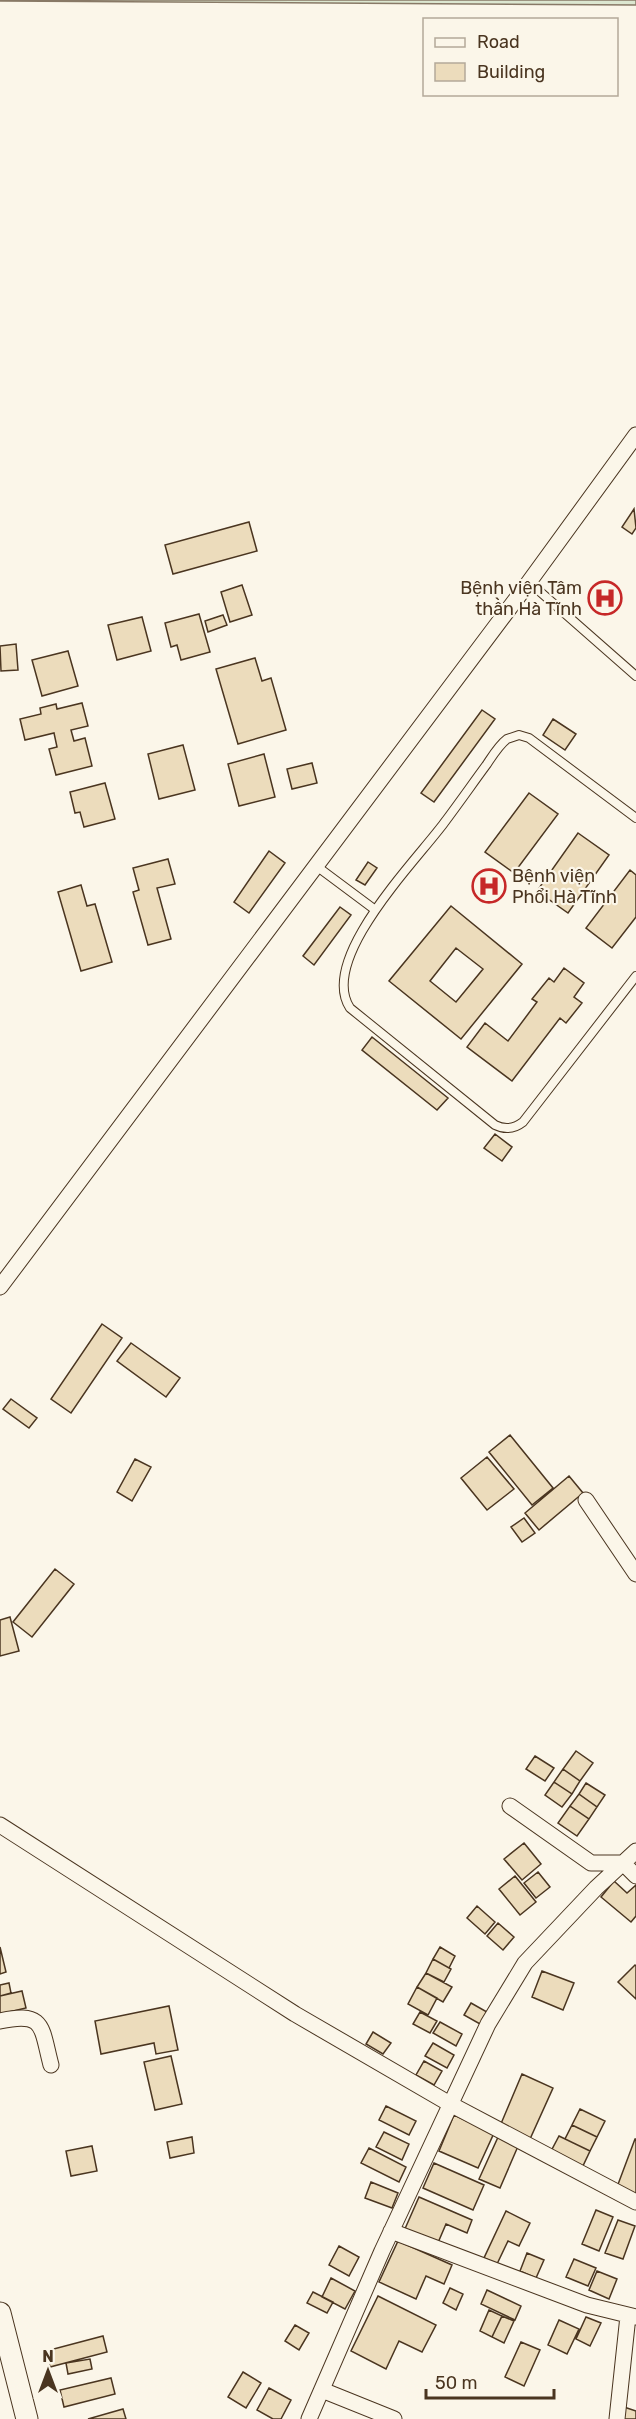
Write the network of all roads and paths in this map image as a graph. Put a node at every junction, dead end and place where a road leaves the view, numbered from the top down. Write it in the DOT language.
graph roads {
  1 [pos="636,435"];
  2 [pos="529,582"];
  3 [pos="636,676"];
  4 [pos="636,818"];
  5 [pos="315,865"];
  6 [pos="374,909"];
  7 [pos="636,976"];
  8 [pos="0,1287"];
  9 [pos="586,1500"];
  10 [pos="636,1574"];
  11 [pos="510,1806"];
  12 [pos="0,1825"];
  13 [pos="636,1851"];
  14 [pos="622,1863"];
  15 [pos="636,1876"];
  16 [pos="0,2021"];
  17 [pos="51,2065"];
  18 [pos="450,2104"];
  19 [pos="636,2202"];
  20 [pos="391,2231"];
  21 [pos="0,2313"];
  22 [pos="632,2316"];
  23 [pos="322,2390"];
  24 [pos="27,2419"];
  25 [pos="309,2419"];
  26 [pos="394,2419"];
  27 [pos="617,2419"];
  1 -- 2 [label="street"];
  2 -- 3 [label="lane"];
  2 -- 5 [label="street"];
  4 -- 6 [label="lane"];
  5 -- 6 [label="lane"];
  5 -- 8 [label="street"];
  6 -- 7 [label="lane"];
  9 -- 10 [label="street"];
  11 -- 14 [label="street"];
  12 -- 18 [label="street"];
  13 -- 14 [label="street"];
  14 -- 15 [label="street"];
  14 -- 18 [label="street"];
  16 -- 17 [label="street"];
  18 -- 19 [label="street"];
  18 -- 20 [label="street"];
  20 -- 22 [label="street"];
  20 -- 23 [label="street"];
  21 -- 24 [label="main road"];
  22 -- 27 [label="street"];
  23 -- 25 [label="street"];
  23 -- 26 [label="street"];
}
